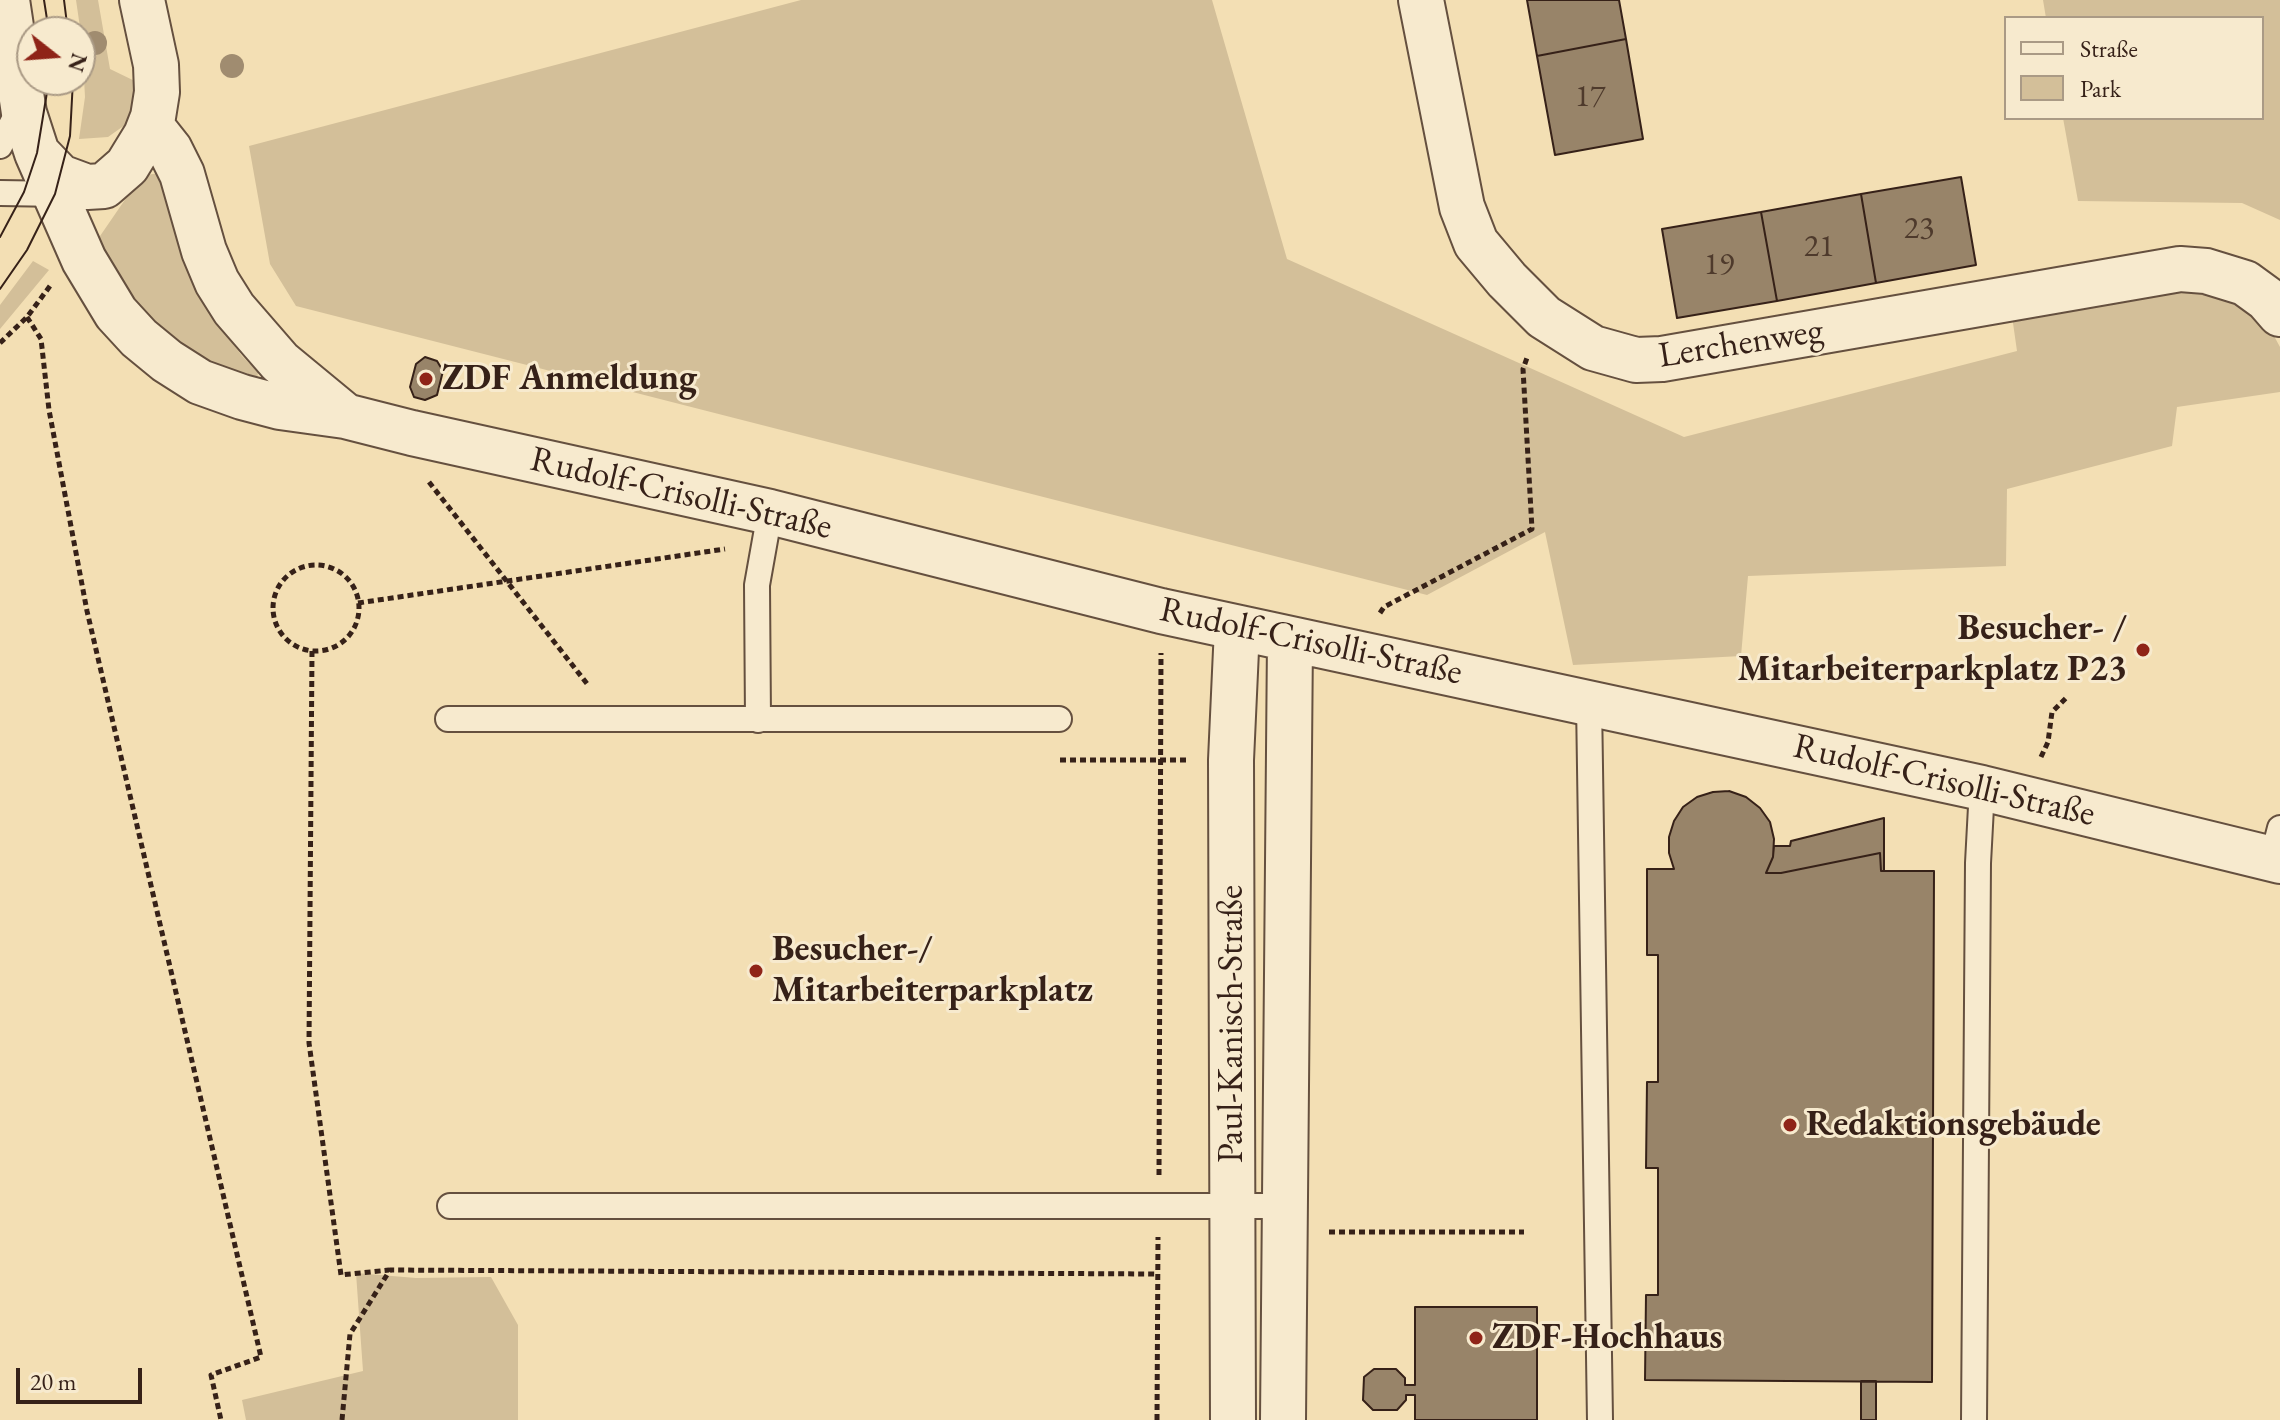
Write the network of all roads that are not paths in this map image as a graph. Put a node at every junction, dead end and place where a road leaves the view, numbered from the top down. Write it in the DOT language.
graph roads {
  1 [pos="7,0"];
  2 [pos="142,0"];
  3 [pos="1421,0"];
  4 [pos="13,81"];
  5 [pos="151,126"];
  6 [pos="19,149"];
  7 [pos="104,186"];
  8 [pos="0,193"];
  9 [pos="55,194"];
  10 [pos="2280,314"];
  11 [pos="345,416"];
  12 [pos="766,529"];
  13 [pos="1237,628"];
  14 [pos="1290,640"];
  15 [pos="1589,702"];
  16 [pos="448,719"];
  17 [pos="1059,719"];
  18 [pos="758,720"];
  19 [pos="2000,792"];
  20 [pos="2277,849"];
  21 [pos="450,1206"];
  22 [pos="1233,1206"];
  23 [pos="1285,1206"];
  24 [pos="1233,1420"];
  25 [pos="1283,1420"];
  26 [pos="1600,1420"];
  27 [pos="1974,1420"];
  1 -- 4 [label="street, Rudolf-Crisolli-Straße"];
  2 -- 5 [label="street"];
  3 -- 10 [label="street, Lerchenweg"];
  4 -- 6 [label="street, Rudolf-Crisolli-Straße"];
  5 -- 7 [label="street"];
  5 -- 11 [label="street, Rudolf-Crisolli-Straße"];
  6 -- 7 [label="street"];
  6 -- 9 [label="street, Rudolf-Crisolli-Straße"];
  7 -- 9 [label="lane"];
  8 -- 9 [label="lane"];
  9 -- 11 [label="street, Rudolf-Crisolli-Straße"];
  11 -- 12 [label="street, Rudolf-Crisolli-Straße"];
  12 -- 13 [label="street, Rudolf-Crisolli-Straße"];
  12 -- 18 [label="lane"];
  13 -- 14 [label="street, Rudolf-Crisolli-Straße"];
  13 -- 22 [label="street, Paul-Kanisch-Straße"];
  14 -- 15 [label="street, Rudolf-Crisolli-Straße"];
  14 -- 23 [label="street, Paul-Kanisch-Straße"];
  15 -- 19 [label="street, Rudolf-Crisolli-Straße"];
  15 -- 26 [label="lane"];
  16 -- 18 [label="lane"];
  17 -- 18 [label="lane"];
  19 -- 20 [label="street, Rudolf-Crisolli-Straße"];
  19 -- 27 [label="lane"];
  21 -- 22 [label="lane"];
  22 -- 23 [label="lane"];
  22 -- 24 [label="street, Paul-Kanisch-Straße"];
  23 -- 25 [label="street, Paul-Kanisch-Straße"];
}
